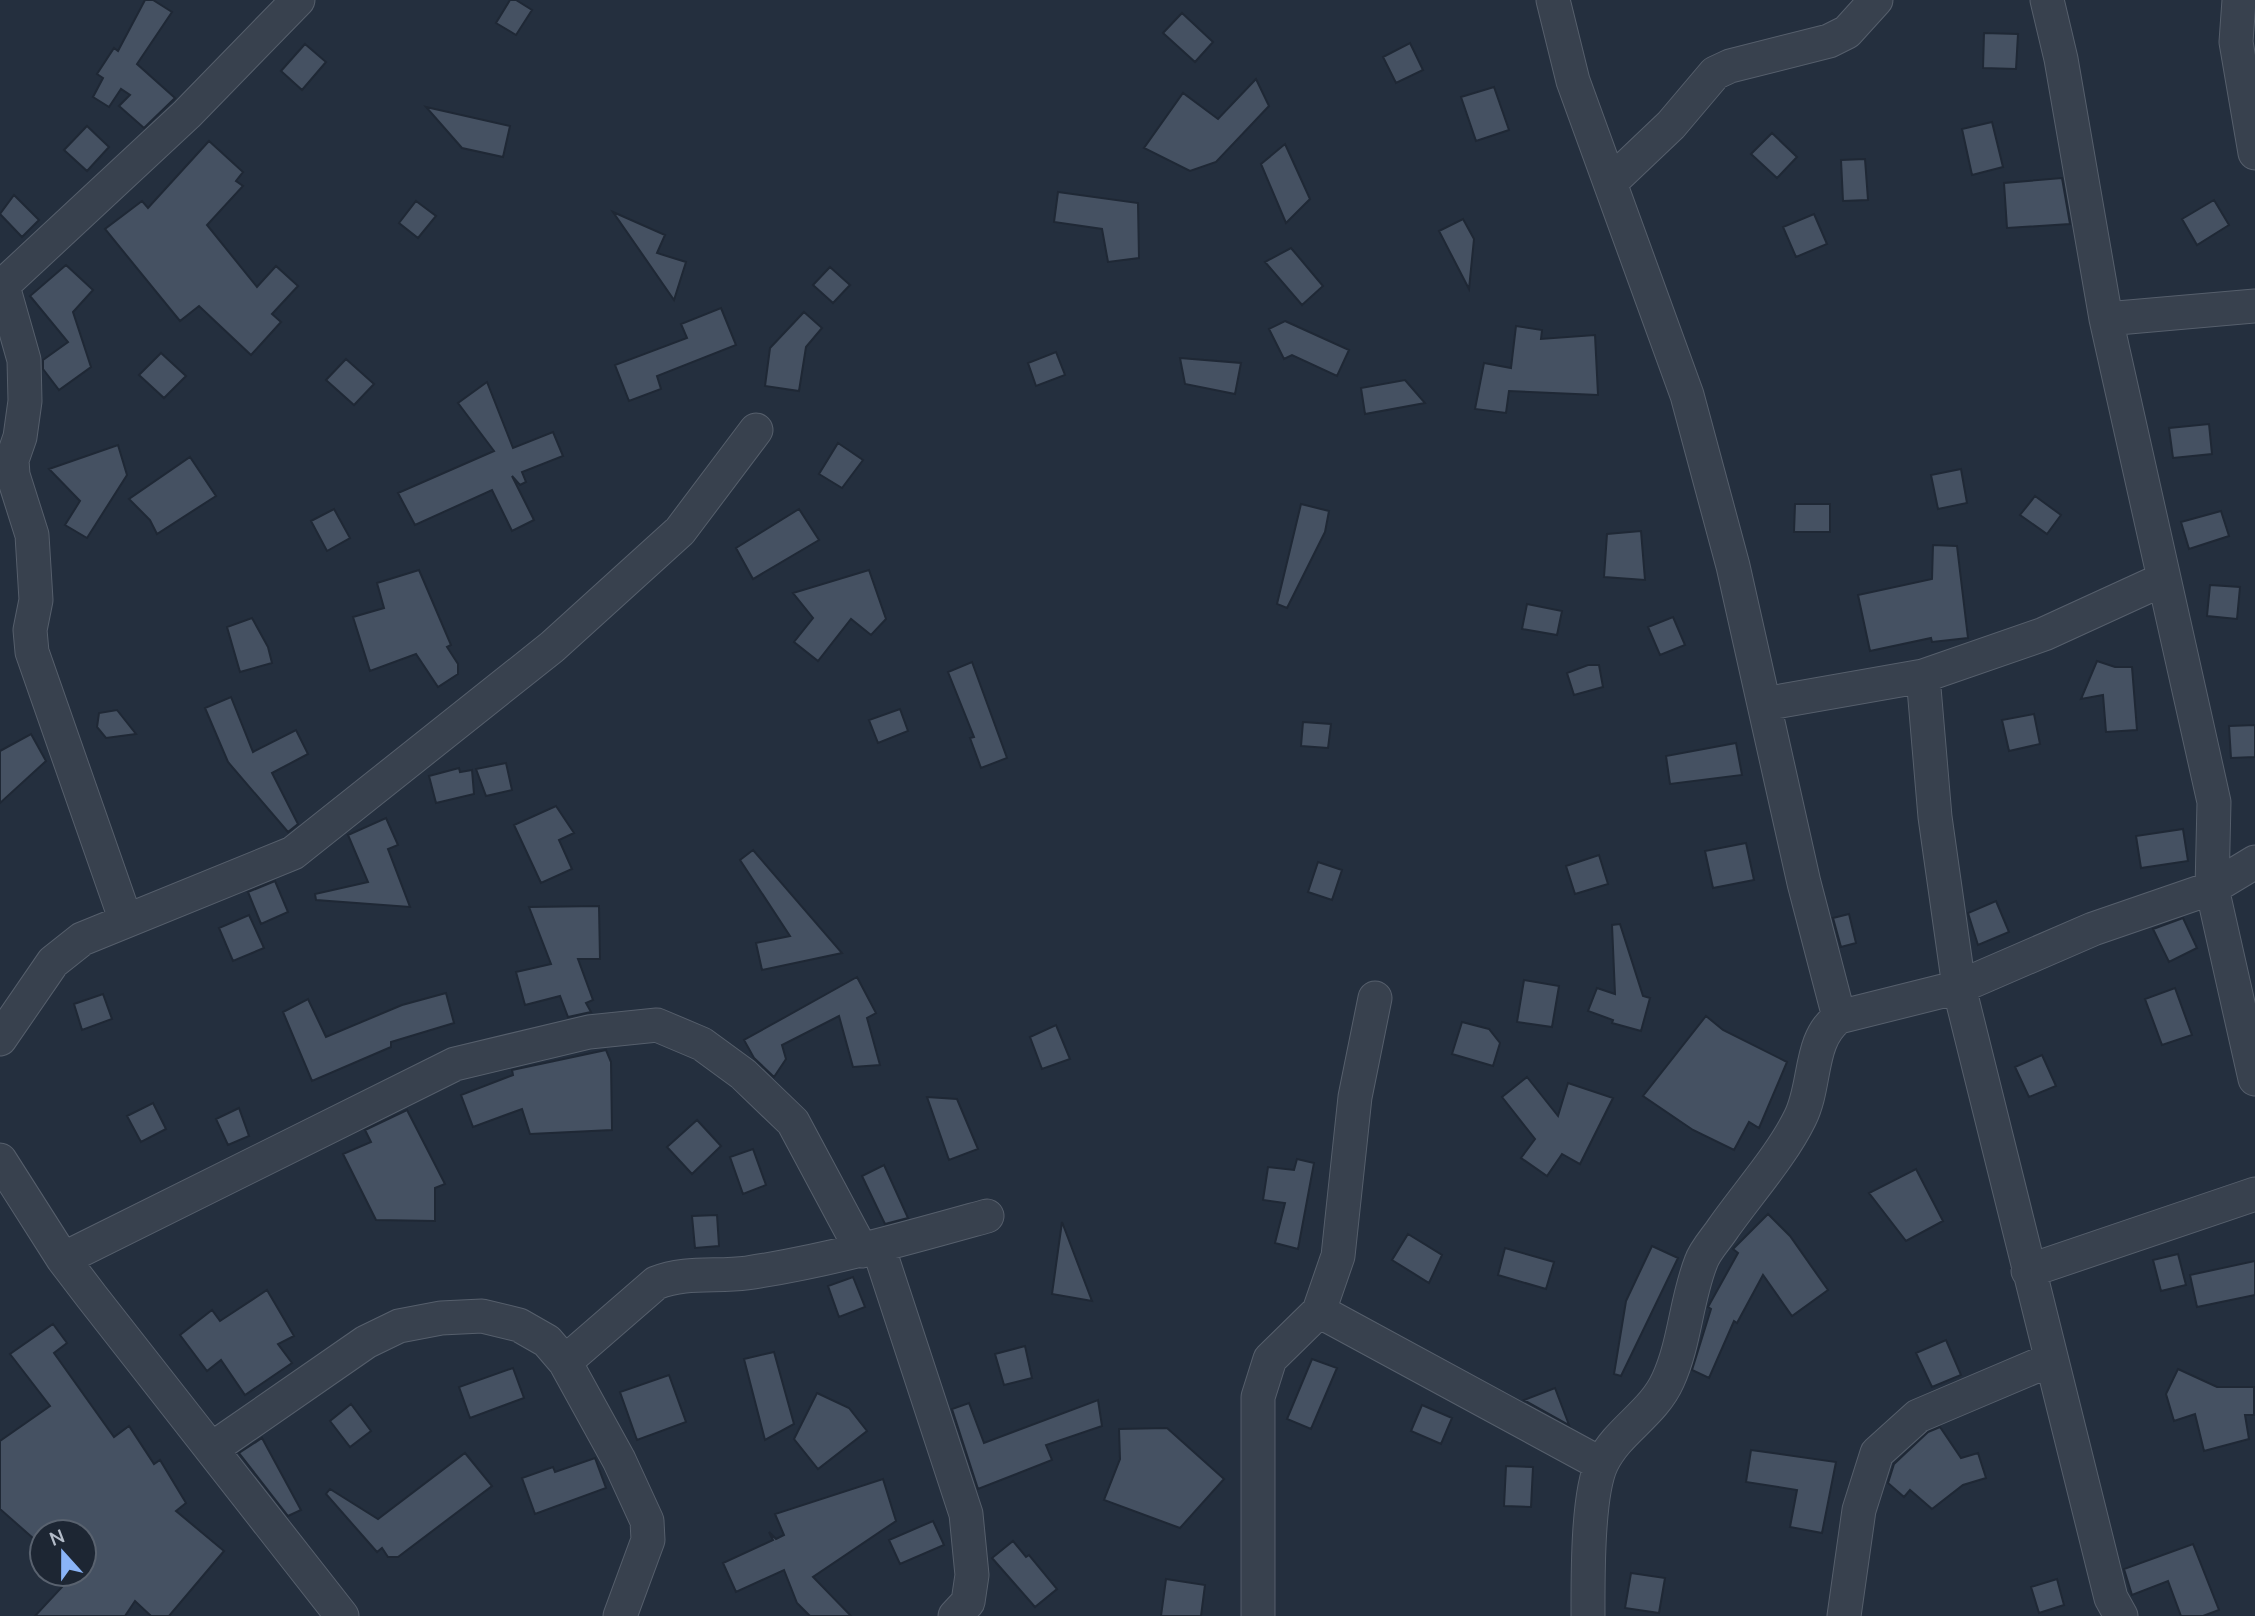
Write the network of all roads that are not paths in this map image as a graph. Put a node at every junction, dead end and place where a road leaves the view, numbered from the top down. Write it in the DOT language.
graph roads {
  1 [pos="299,0"];
  2 [pos="1553,0"];
  3 [pos="1876,0"];
  4 [pos="2047,0"];
  5 [pos="2239,0"];
  6 [pos="2255,153"];
  7 [pos="1611,183"];
  8 [pos="2,287"];
  9 [pos="2255,306"];
  10 [pos="2106,320"];
  11 [pos="756,430"];
  12 [pos="2164,579"];
  13 [pos="1923,676"];
  14 [pos="1764,704"];
  15 [pos="2255,862"];
  16 [pos="2212,888"];
  17 [pos="126,921"];
  18 [pos="1959,986"];
  19 [pos="1375,998"];
  20 [pos="1839,1017"];
  21 [pos="0,1038"];
  22 [pos="2255,1079"];
  23 [pos="0,1160"];
  24 [pos="2255,1194"];
  25 [pos="987,1216"];
  26 [pos="870,1248"];
  27 [pos="64,1259"];
  28 [pos="2028,1271"];
  29 [pos="1319,1311"];
  30 [pos="2050,1360"];
  31 [pos="565,1362"];
  32 [pos="214,1448"];
  33 [pos="1601,1464"];
  34 [pos="342,1616"];
  35 [pos="620,1616"];
  36 [pos="955,1616"];
  37 [pos="1258,1616"];
  38 [pos="1588,1616"];
  39 [pos="1844,1616"];
  40 [pos="2121,1616"];
  1 -- 8 [label="street"];
  2 -- 7 [label="street"];
  3 -- 7 [label="street"];
  4 -- 10 [label="street"];
  5 -- 6 [label="street"];
  7 -- 14 [label="street"];
  8 -- 17 [label="street"];
  9 -- 10 [label="street"];
  10 -- 12 [label="street"];
  11 -- 17 [label="street"];
  12 -- 13 [label="street"];
  12 -- 16 [label="street"];
  13 -- 14 [label="street"];
  13 -- 18 [label="street"];
  14 -- 20 [label="street"];
  15 -- 16 [label="street"];
  16 -- 18 [label="street"];
  16 -- 22 [label="street"];
  17 -- 21 [label="street"];
  18 -- 20 [label="street"];
  18 -- 28 [label="street"];
  19 -- 29 [label="street"];
  20 -- 33 [label="street"];
  23 -- 27 [label="street"];
  24 -- 28 [label="street"];
  25 -- 26 [label="street"];
  26 -- 27 [label="street"];
  26 -- 31 [label="street"];
  26 -- 36 [label="street"];
  27 -- 32 [label="street"];
  28 -- 30 [label="street"];
  29 -- 33 [label="street"];
  29 -- 37 [label="street"];
  30 -- 39 [label="street"];
  30 -- 40 [label="street"];
  31 -- 32 [label="street"];
  31 -- 35 [label="street"];
  32 -- 34 [label="street"];
  33 -- 38 [label="street"];
}
